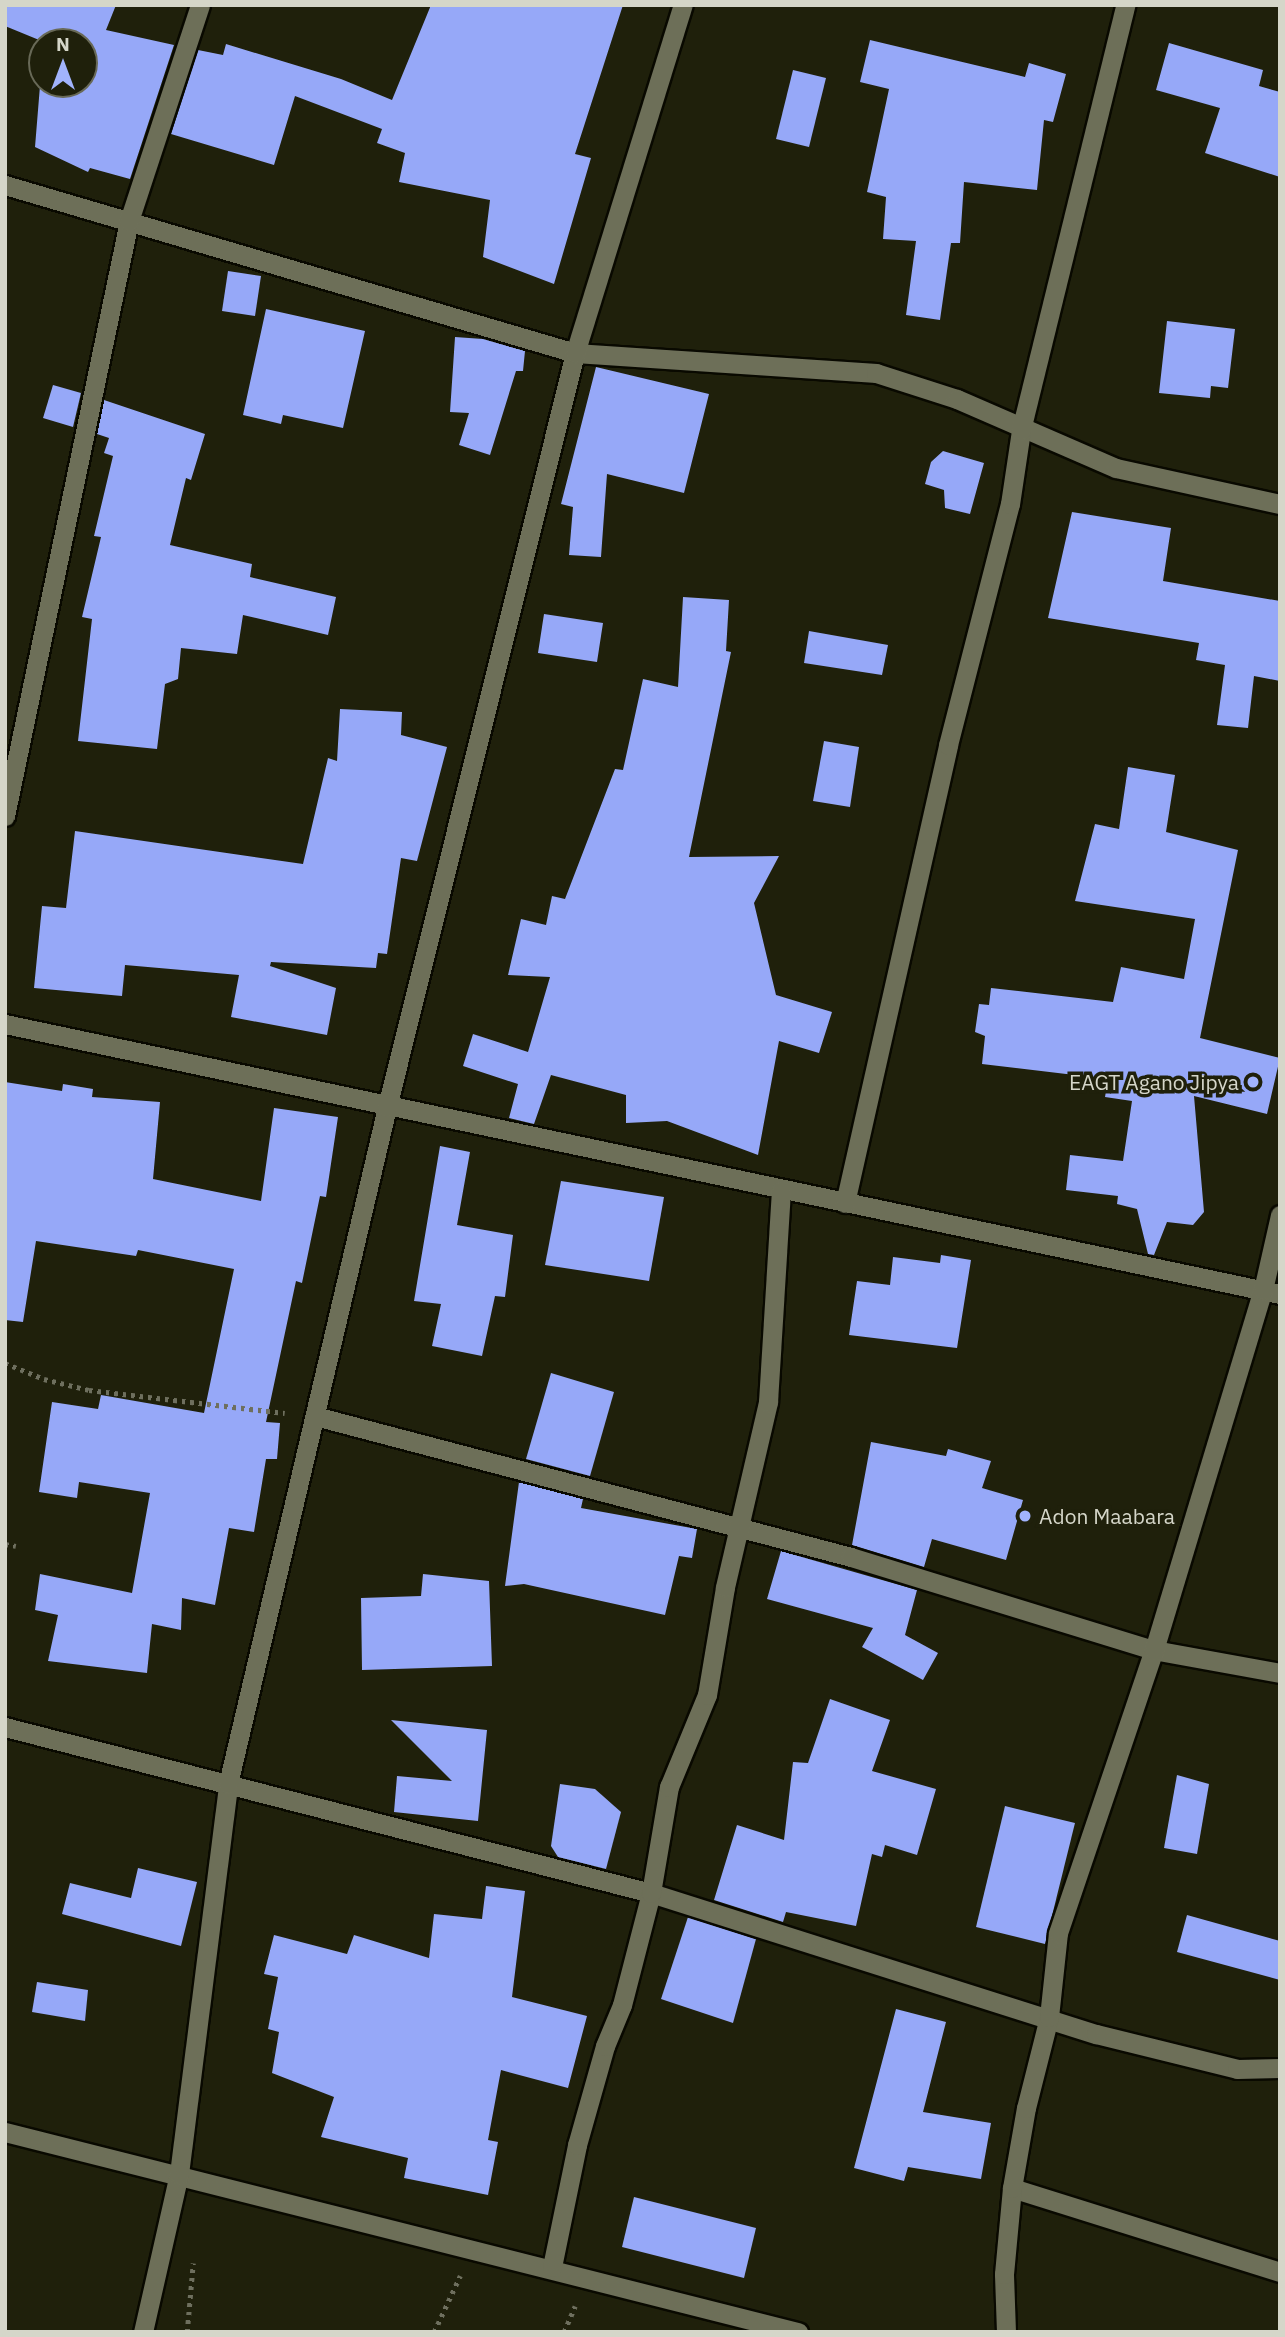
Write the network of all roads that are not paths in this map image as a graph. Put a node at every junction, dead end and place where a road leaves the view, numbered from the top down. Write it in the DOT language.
graph roads {
  1 [pos="200,5"];
  2 [pos="683,5"];
  3 [pos="1125,5"];
  4 [pos="5,186"];
  5 [pos="129,221"];
  6 [pos="575,353"];
  7 [pos="1021,430"];
  8 [pos="1280,505"];
  9 [pos="5,816"];
  10 [pos="5,1024"];
  11 [pos="387,1107"];
  12 [pos="781,1190"];
  13 [pos="845,1203"];
  14 [pos="1280,1215"];
  15 [pos="1271,1292"];
  16 [pos="315,1416"];
  17 [pos="738,1528"];
  18 [pos="1154,1650"];
  19 [pos="1280,1673"];
  20 [pos="5,1727"];
  21 [pos="228,1784"];
  22 [pos="651,1893"];
  23 [pos="1049,2017"];
  24 [pos="1280,2068"];
  25 [pos="5,2132"];
  26 [pos="179,2174"];
  27 [pos="1012,2188"];
  28 [pos="552,2267"];
  29 [pos="1280,2272"];
  30 [pos="143,2332"];
  31 [pos="798,2332"];
  32 [pos="1006,2332"];
  1 -- 5 [label="street"];
  2 -- 6 [label="street"];
  3 -- 7 [label="street"];
  4 -- 5 [label="street"];
  5 -- 6 [label="street"];
  5 -- 9 [label="street"];
  6 -- 7 [label="street"];
  6 -- 11 [label="street"];
  7 -- 8 [label="street"];
  7 -- 13 [label="street"];
  10 -- 11 [label="street"];
  11 -- 12 [label="street"];
  11 -- 16 [label="street"];
  12 -- 13 [label="street"];
  12 -- 17 [label="street"];
  13 -- 15 [label="street"];
  14 -- 15 [label="street"];
  15 -- 18 [label="street"];
  16 -- 17 [label="street"];
  16 -- 21 [label="street"];
  17 -- 18 [label="street"];
  17 -- 22 [label="street"];
  18 -- 19 [label="street"];
  18 -- 23 [label="street"];
  20 -- 21 [label="street"];
  21 -- 22 [label="street"];
  21 -- 26 [label="street"];
  22 -- 23 [label="street"];
  22 -- 28 [label="street"];
  23 -- 24 [label="street"];
  23 -- 27 [label="street"];
  25 -- 26 [label="street"];
  26 -- 28 [label="street"];
  26 -- 30 [label="street"];
  27 -- 29 [label="street"];
  27 -- 32 [label="street"];
  28 -- 31 [label="street"];
}
